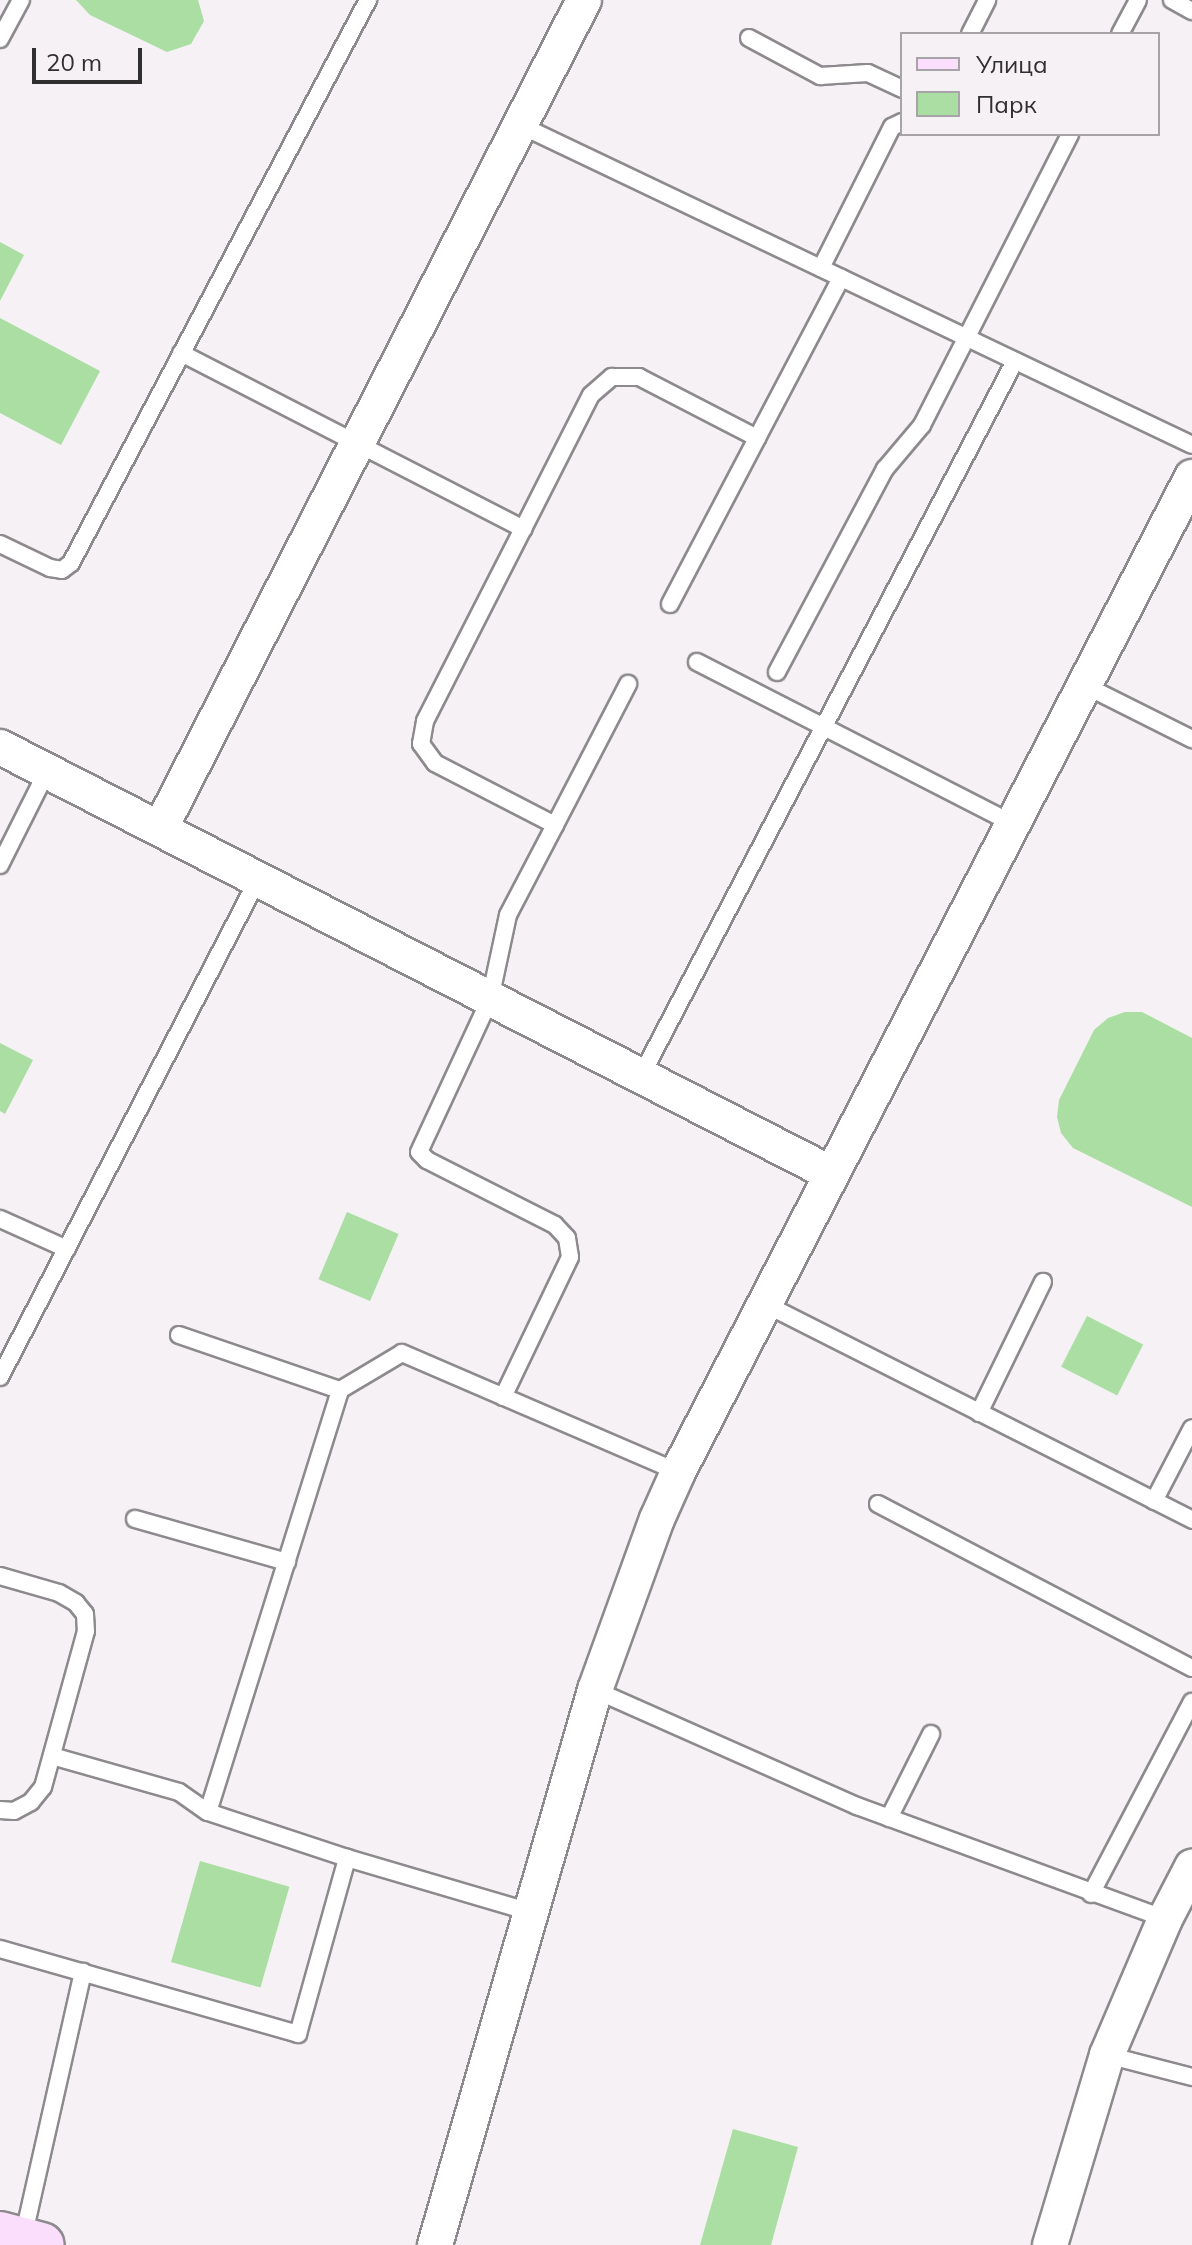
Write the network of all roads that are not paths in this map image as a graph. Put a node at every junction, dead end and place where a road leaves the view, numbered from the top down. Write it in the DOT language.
graph roads {
  1 [pos="21,0"];
  2 [pos="368,0"];
  3 [pos="584,0"];
  4 [pos="987,0"];
  5 [pos="1138,0"];
  6 [pos="1172,0"];
  7 [pos="1192,11"];
  8 [pos="971,32"];
  9 [pos="1121,32"];
  10 [pos="749,38"];
  11 [pos="0,39"];
  12 [pos="900,88"];
  13 [pos="900,123"];
  14 [pos="520,125"];
  15 [pos="1069,136"];
  16 [pos="821,268"];
  17 [pos="841,278"];
  18 [pos="966,338"];
  19 [pos="181,353"];
  20 [pos="1015,361"];
  21 [pos="757,438"];
  22 [pos="357,445"];
  23 [pos="1192,445"];
  24 [pos="1192,477"];
  25 [pos="523,529"];
  26 [pos="0,544"];
  27 [pos="670,604"];
  28 [pos="697,662"];
  29 [pos="777,672"];
  30 [pos="628,684"];
  31 [pos="1084,685"];
  32 [pos="824,726"];
  33 [pos="1192,739"];
  34 [pos="0,747"];
  35 [pos="47,771"];
  36 [pos="1014,824"];
  37 [pos="555,825"];
  38 [pos="160,829"];
  39 [pos="0,865"];
  40 [pos="258,879"];
  41 [pos="490,999"];
  42 [pos="641,1076"];
  43 [pos="832,1174"];
  44 [pos="0,1219"];
  45 [pos="67,1249"];
  46 [pos="1043,1282"];
  47 [pos="765,1304"];
  48 [pos="179,1335"];
  49 [pos="0,1377"];
  50 [pos="340,1390"];
  51 [pos="503,1397"];
  52 [pos="979,1413"];
  53 [pos="1192,1428"];
  54 [pos="678,1472"];
  55 [pos="1154,1501"];
  56 [pos="878,1504"];
  57 [pos="135,1519"];
  58 [pos="1192,1520"];
  59 [pos="287,1562"];
  60 [pos="0,1576"];
  61 [pos="1192,1668"];
  62 [pos="595,1690"];
  63 [pos="1192,1702"];
  64 [pos="931,1734"];
  65 [pos="52,1756"];
  66 [pos="0,1810"];
  67 [pos="208,1812"];
  68 [pos="889,1818"];
  69 [pos="347,1858"];
  70 [pos="1192,1867"];
  71 [pos="1091,1894"];
  72 [pos="531,1912"];
  73 [pos="1165,1919"];
  74 [pos="0,1949"];
  75 [pos="83,1972"];
  76 [pos="1107,2055"];
  77 [pos="1192,2077"];
  78 [pos="21,2240"];
  79 [pos="435,2245"];
  80 [pos="1050,2245"];
  1 -- 11 [label="lane"];
  2 -- 19 [label="lane"];
  3 -- 14 [label="street"];
  4 -- 8 [label="lane"];
  5 -- 9 [label="lane"];
  6 -- 7 [label="lane"];
  10 -- 12 [label="lane"];
  13 -- 16 [label="lane"];
  14 -- 16 [label="lane"];
  14 -- 22 [label="street"];
  15 -- 18 [label="lane"];
  16 -- 17 [label="lane"];
  17 -- 18 [label="lane"];
  17 -- 21 [label="lane"];
  18 -- 20 [label="lane"];
  18 -- 29 [label="lane"];
  19 -- 22 [label="lane"];
  19 -- 26 [label="lane"];
  20 -- 23 [label="lane"];
  20 -- 32 [label="lane"];
  21 -- 25 [label="lane"];
  21 -- 27 [label="lane"];
  22 -- 25 [label="lane"];
  22 -- 38 [label="street"];
  24 -- 31 [label="street"];
  25 -- 37 [label="lane"];
  28 -- 32 [label="lane"];
  30 -- 37 [label="lane"];
  31 -- 33 [label="lane"];
  31 -- 36 [label="street"];
  32 -- 36 [label="lane"];
  32 -- 42 [label="lane"];
  34 -- 35 [label="street"];
  35 -- 38 [label="street"];
  35 -- 39 [label="lane"];
  36 -- 43 [label="street"];
  37 -- 41 [label="lane"];
  38 -- 40 [label="street"];
  40 -- 41 [label="street"];
  40 -- 45 [label="lane"];
  41 -- 42 [label="street"];
  41 -- 51 [label="lane"];
  42 -- 43 [label="street"];
  43 -- 47 [label="street"];
  44 -- 45 [label="lane"];
  45 -- 49 [label="lane"];
  46 -- 52 [label="lane"];
  47 -- 52 [label="lane"];
  47 -- 54 [label="street"];
  48 -- 50 [label="lane"];
  50 -- 51 [label="lane"];
  50 -- 59 [label="lane"];
  51 -- 54 [label="lane"];
  52 -- 55 [label="lane"];
  53 -- 55 [label="lane"];
  54 -- 62 [label="street"];
  55 -- 58 [label="lane"];
  56 -- 61 [label="lane"];
  57 -- 59 [label="lane"];
  59 -- 67 [label="lane"];
  60 -- 65 [label="lane"];
  62 -- 68 [label="lane"];
  62 -- 72 [label="street"];
  63 -- 71 [label="lane"];
  64 -- 68 [label="lane"];
  65 -- 66 [label="lane"];
  65 -- 67 [label="lane"];
  67 -- 69 [label="lane"];
  68 -- 71 [label="lane"];
  69 -- 72 [label="lane"];
  69 -- 75 [label="lane"];
  70 -- 73 [label="street"];
  71 -- 73 [label="lane"];
  72 -- 79 [label="street"];
  73 -- 76 [label="street"];
  74 -- 75 [label="lane"];
  75 -- 78 [label="lane"];
  76 -- 77 [label="lane"];
  76 -- 80 [label="street"];
}
